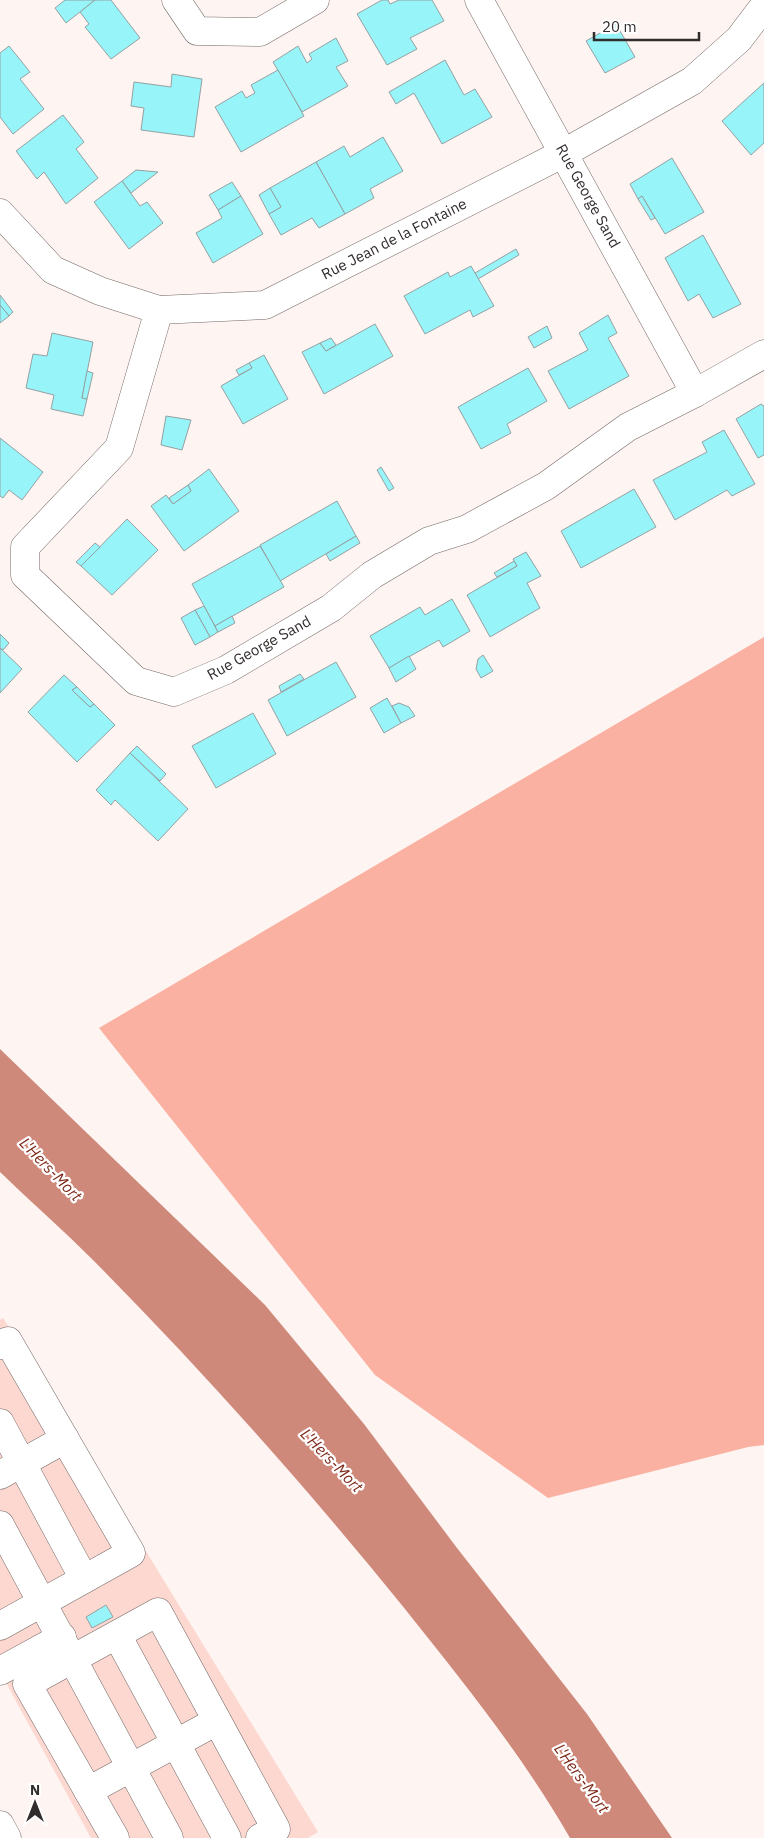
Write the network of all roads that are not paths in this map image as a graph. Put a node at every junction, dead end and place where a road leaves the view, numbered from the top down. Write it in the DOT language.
graph roads {
  1 [pos="176,0"];
  2 [pos="315,0"];
  3 [pos="479,0"];
  4 [pos="764,6"];
  5 [pos="564,153"];
  6 [pos="0,213"];
  7 [pos="159,310"];
  8 [pos="764,354"];
  9 [pos="695,393"];
  10 [pos="0,1345"];
  11 [pos="0,1423"];
  12 [pos="65,1439"];
  13 [pos="11,1469"];
  14 [pos="0,1525"];
  15 [pos="84,1579"];
  16 [pos="42,1602"];
  17 [pos="0,1626"];
  18 [pos="117,1635"];
  19 [pos="68,1648"];
  20 [pos="0,1671"];
  21 [pos="217,1721"];
  22 [pos="176,1743"];
  23 [pos="131,1767"];
  24 [pos="88,1790"];
  25 [pos="0,1825"];
  26 [pos="7,1838"];
  27 [pos="115,1838"];
  28 [pos="169,1838"];
  29 [pos="228,1838"];
  30 [pos="260,1838"];
  1 -- 2 [label="street"];
  3 -- 5 [label="street, Rue George Sand"];
  4 -- 5 [label="street, Rue Jean de la Fontaine"];
  5 -- 7 [label="street, Rue Jean de la Fontaine"];
  5 -- 9 [label="street, Rue George Sand"];
  6 -- 7 [label="street, Rue Jean de la Fontaine"];
  7 -- 9 [label="street, Rue George Sand"];
  8 -- 9 [label="street, Rue George Sand"];
  10 -- 12 [label="street"];
  11 -- 13 [label="street"];
  12 -- 13 [label="street"];
  12 -- 15 [label="street"];
  13 -- 15 [label="street"];
  14 -- 16 [label="street"];
  15 -- 16 [label="street"];
  16 -- 17 [label="street"];
  16 -- 19 [label="street"];
  18 -- 19 [label="street"];
  18 -- 21 [label="street"];
  18 -- 22 [label="street"];
  19 -- 20 [label="street"];
  19 -- 23 [label="street"];
  19 -- 24 [label="street"];
  21 -- 22 [label="street"];
  21 -- 30 [label="street"];
  22 -- 23 [label="street"];
  22 -- 29 [label="street"];
  23 -- 24 [label="street"];
  23 -- 28 [label="street"];
  24 -- 27 [label="street"];
  25 -- 26 [label="street"];
}
